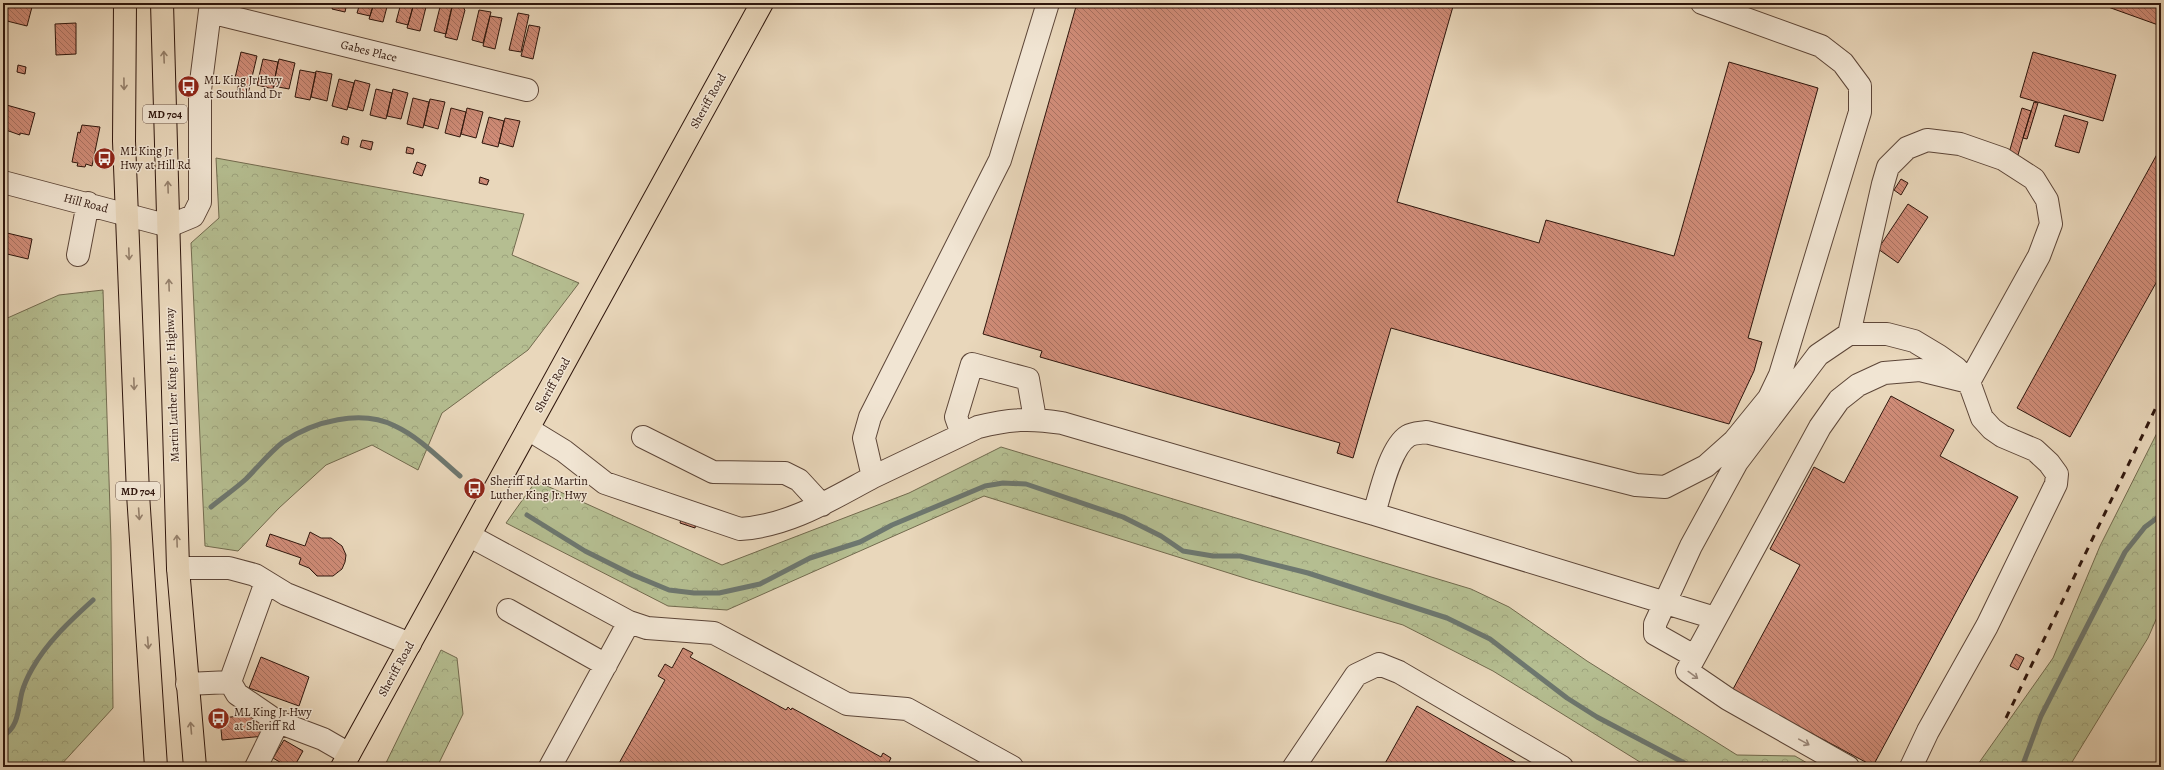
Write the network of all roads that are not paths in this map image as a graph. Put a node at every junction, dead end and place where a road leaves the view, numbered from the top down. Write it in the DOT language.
graph roads {
  1 [pos="125,3"];
  2 [pos="162,3"];
  3 [pos="762,3"];
  4 [pos="1048,3"];
  5 [pos="1702,3"];
  6 [pos="211,7"];
  7 [pos="527,90"];
  8 [pos="3,182"];
  9 [pos="88,203"];
  10 [pos="128,215"];
  11 [pos="169,226"];
  12 [pos="78,255"];
  13 [pos="1849,334"];
  14 [pos="1969,382"];
  15 [pos="1035,418"];
  16 [pos="528,429"];
  17 [pos="962,434"];
  18 [pos="643,437"];
  19 [pos="873,477"];
  20 [pos="822,505"];
  21 [pos="1374,514"];
  22 [pos="470,536"];
  23 [pos="178,568"];
  24 [pos="266,582"];
  25 [pos="1664,601"];
  26 [pos="508,610"];
  27 [pos="1715,618"];
  28 [pos="629,622"];
  29 [pos="410,644"];
  30 [pos="1694,656"];
  31 [pos="606,665"];
  32 [pos="230,682"];
  33 [pos="187,684"];
  34 [pos="278,722"];
  35 [pos="345,761"];
  36 [pos="156,767"];
  37 [pos="195,767"];
  38 [pos="256,767"];
  39 [pos="550,767"];
  40 [pos="1012,767"];
  41 [pos="1294,767"];
  42 [pos="1562,767"];
  43 [pos="1848,767"];
  44 [pos="1911,767"];
  1 -- 10 [label="main road, MD 704, one-way"];
  11 -- 2 [label="main road, Martin Luther King Jr. Highway / MD 704, one-way"];
  3 -- 16 [label="main road, Sheriff Road"];
  4 -- 19 [label="street"];
  5 -- 21 [label="street"];
  6 -- 7 [label="street, Gabes Place"];
  6 -- 11 [label="street"];
  8 -- 9 [label="street, Hill Road"];
  9 -- 10 [label="street, Hill Road"];
  9 -- 12 [label="street"];
  10 -- 11 [label="street, Hill Road"];
  10 -- 36 [label="main road, MD 704, one-way"];
  23 -- 11 [label="main road, Martin Luther King Jr. Highway / MD 704, one-way"];
  13 -- 14 [label="street"];
  13 -- 14 [label="street"];
  13 -- 25 [label="street"];
  14 -- 27 [label="street"];
  14 -- 44 [label="street"];
  15 -- 17 [label="street"];
  15 -- 17 [label="street"];
  15 -- 21 [label="street"];
  16 -- 20 [label="street"];
  16 -- 22 [label="main road, Sheriff Road"];
  17 -- 19 [label="street"];
  18 -- 20 [label="street"];
  19 -- 20 [label="street"];
  21 -- 25 [label="street"];
  22 -- 28 [label="street"];
  22 -- 29 [label="main road, Sheriff Road"];
  23 -- 24 [label="street"];
  23 -- 33 [label="main road, Martin Luther King Jr. Highway / MD 704"];
  24 -- 29 [label="street"];
  24 -- 32 [label="street"];
  25 -- 27 [label="street"];
  25 -- 30 [label="street"];
  26 -- 31 [label="street"];
  27 -- 30 [label="street"];
  28 -- 31 [label="street"];
  28 -- 40 [label="street"];
  29 -- 35 [label="main road, Sheriff Road"];
  30 -- 43 [label="street, one-way"];
  31 -- 39 [label="street"];
  32 -- 33 [label="street"];
  32 -- 34 [label="street"];
  37 -- 33 [label="main road, Martin Luther King Jr. Highway / MD 704, one-way"];
  34 -- 35 [label="street"];
  34 -- 38 [label="street"];
  41 -- 42 [label="street"];
}
